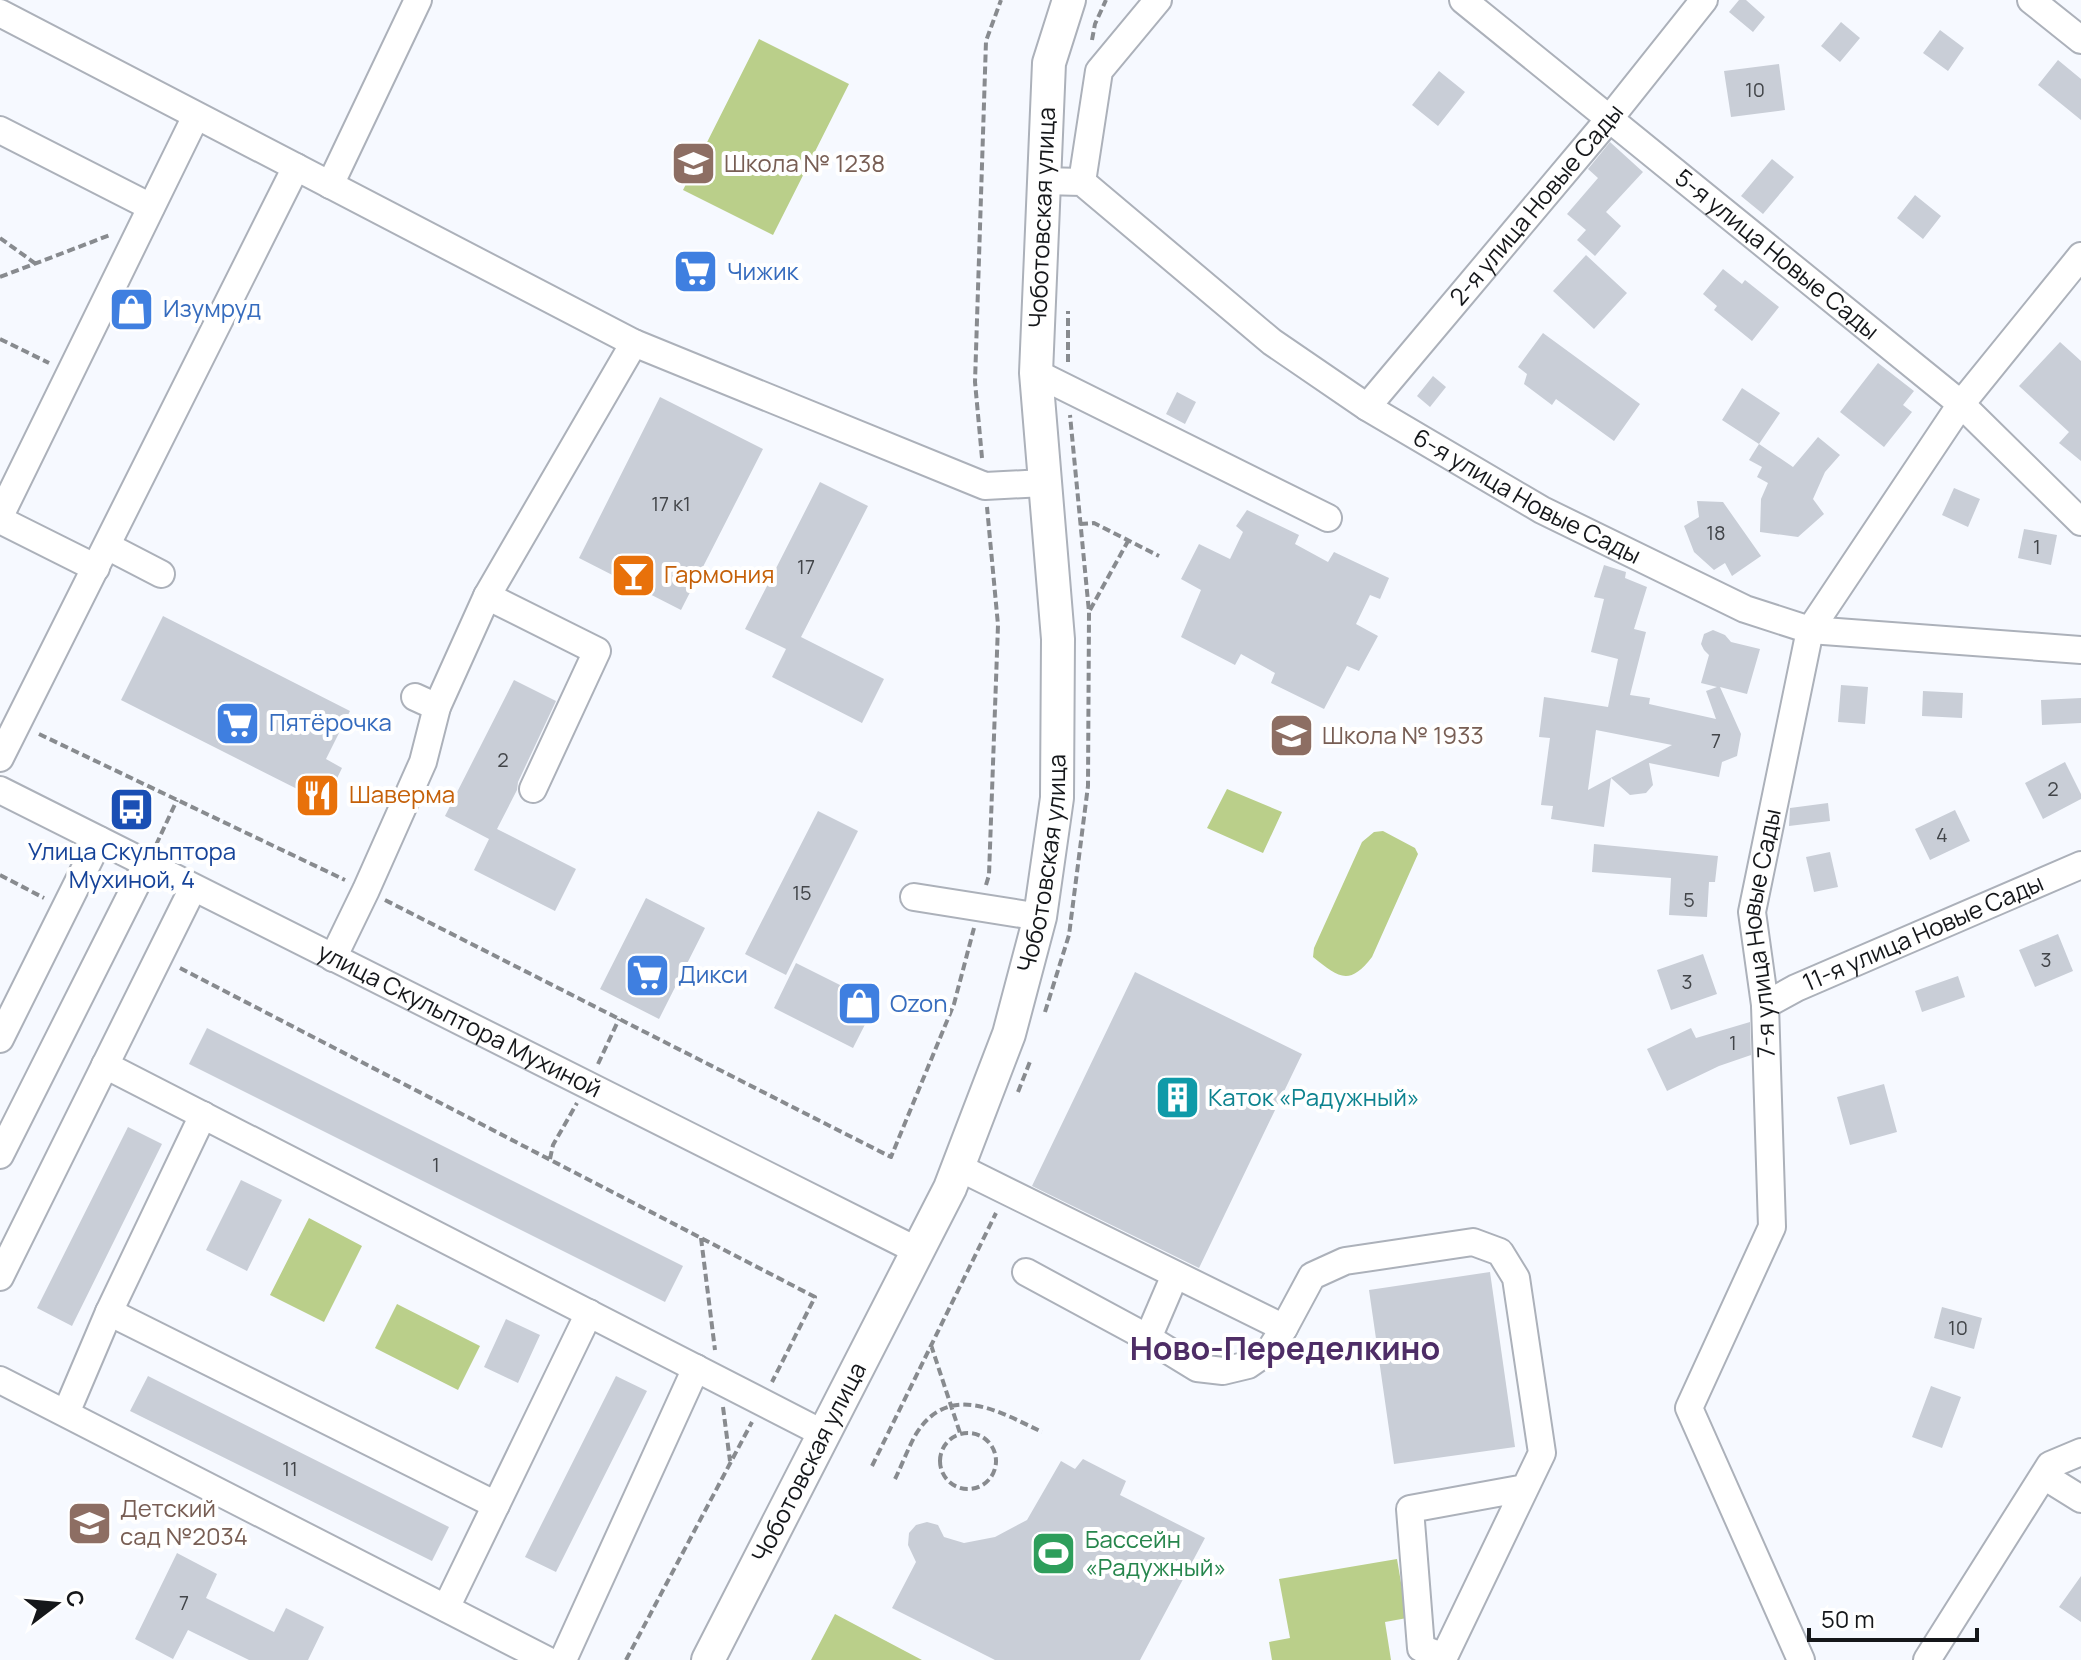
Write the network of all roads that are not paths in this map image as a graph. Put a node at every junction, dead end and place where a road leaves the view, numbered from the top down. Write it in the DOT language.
graph roads {
  1 [pos="418,0"];
  2 [pos="1069,0"];
  3 [pos="1158,0"];
  4 [pos="1463,0"];
  5 [pos="1704,0"];
  6 [pos="2031,0"];
  7 [pos="0,13"];
  8 [pos="2081,40"];
  9 [pos="196,116"];
  10 [pos="1610,118"];
  11 [pos="0,130"];
  12 [pos="296,167"];
  13 [pos="1043,181"];
  14 [pos="1082,182"];
  15 [pos="330,185"];
  16 [pos="146,215"];
  17 [pos="2081,256"];
  18 [pos="634,343"];
  19 [pos="1036,373"];
  20 [pos="1961,404"];
  21 [pos="1367,407"];
  22 [pos="1044,483"];
  23 [pos="0,518"];
  24 [pos="1328,518"];
  25 [pos="2081,522"];
  26 [pos="102,557"];
  27 [pos="161,574"];
  28 [pos="487,596"];
  29 [pos="1810,630"];
  30 [pos="2081,650"];
  31 [pos="0,758"];
  32 [pos="533,789"];
  33 [pos="0,790"];
  34 [pos="99,840"];
  35 [pos="146,865"];
  36 [pos="2081,865"];
  37 [pos="193,888"];
  38 [pos="914,897"];
  39 [pos="1040,917"];
  40 [pos="333,958"];
  41 [pos="1765,1005"];
  42 [pos="4,1022"];
  43 [pos="105,1065"];
  44 [pos="203,1115"];
  45 [pos="0,1155"];
  46 [pos="958,1167"];
  47 [pos="918,1251"];
  48 [pos="1026,1272"];
  49 [pos="1175,1275"];
  50 [pos="0,1277"];
  51 [pos="109,1312"];
  52 [pos="589,1313"];
  53 [pos="1284,1328"];
  54 [pos="1148,1338"];
  55 [pos="696,1368"];
  56 [pos="0,1380"];
  57 [pos="66,1413"];
  58 [pos="824,1434"];
  59 [pos="2081,1452"];
  60 [pos="2044,1476"];
  61 [pos="1525,1488"];
  62 [pos="2081,1499"];
  63 [pos="496,1505"];
  64 [pos="446,1608"];
  65 [pos="547,1660"];
  66 [pos="563,1660"];
  67 [pos="708,1660"];
  68 [pos="1801,1660"];
  69 [pos="1927,1660"];
  1 -- 15 [label="street"];
  2 -- 13 [label="main road, Чоботовская улица"];
  3 -- 14 [label="street"];
  4 -- 10 [label="street, 5-я улица Новые Сады"];
  5 -- 10 [label="street, 2-я улица Новые Сады"];
  6 -- 8 [label="street"];
  7 -- 9 [label="street"];
  9 -- 12 [label="street"];
  9 -- 16 [label="street"];
  10 -- 20 [label="street, 5-я улица Новые Сады"];
  10 -- 21 [label="street, 2-я улица Новые Сады"];
  11 -- 16 [label="street"];
  12 -- 15 [label="street"];
  12 -- 26 [label="street"];
  13 -- 14 [label="street"];
  13 -- 19 [label="main road, Чоботовская улица"];
  14 -- 21 [label="street, 6-я улица Новые Сады"];
  15 -- 18 [label="street"];
  16 -- 23 [label="street"];
  17 -- 20 [label="street, 7-я улица Новые Сады"];
  18 -- 22 [label="street"];
  18 -- 28 [label="street"];
  19 -- 22 [label="main road, Чоботовская улица"];
  19 -- 24 [label="street"];
  20 -- 25 [label="street, 5-я улица Новые Сады"];
  20 -- 29 [label="street, 7-я улица Новые Сады"];
  21 -- 29 [label="street, 6-я улица Новые Сады"];
  22 -- 39 [label="main road, Чоботовская улица"];
  23 -- 26 [label="street"];
  26 -- 27 [label="street"];
  26 -- 31 [label="street"];
  28 -- 32 [label="street"];
  28 -- 40 [label="street"];
  29 -- 30 [label="street, 6-я улица Новые Сады"];
  29 -- 41 [label="street, 7-я улица Новые Сады"];
  33 -- 34 [label="street, улица Скульптора Мухиной"];
  34 -- 35 [label="street, улица Скульптора Мухиной"];
  34 -- 42 [label="street"];
  35 -- 37 [label="street, улица Скульптора Мухиной"];
  35 -- 45 [label="street"];
  36 -- 41 [label="street, 11-я улица Новые Сады"];
  37 -- 40 [label="street, улица Скульптора Мухиной"];
  37 -- 43 [label="street"];
  38 -- 39 [label="street"];
  39 -- 46 [label="main road, Чоботовская улица"];
  40 -- 47 [label="street, улица Скульптора Мухиной"];
  41 -- 68 [label="street, 7-я улица Новые Сады"];
  43 -- 44 [label="street"];
  43 -- 50 [label="street"];
  44 -- 51 [label="street"];
  44 -- 52 [label="street"];
  46 -- 47 [label="main road, Чоботовская улица"];
  46 -- 49 [label="street"];
  47 -- 58 [label="main road, Чоботовская улица"];
  48 -- 54 [label="street"];
  49 -- 53 [label="street"];
  49 -- 54 [label="street"];
  51 -- 57 [label="street"];
  51 -- 63 [label="street"];
  52 -- 55 [label="street"];
  52 -- 63 [label="street"];
  53 -- 54 [label="street"];
  53 -- 61 [label="street"];
  55 -- 58 [label="street"];
  55 -- 66 [label="street"];
  56 -- 57 [label="street"];
  57 -- 64 [label="street"];
  58 -- 67 [label="main road, Чоботовская улица"];
  59 -- 60 [label="street"];
  60 -- 62 [label="street"];
  60 -- 69 [label="street"];
  61 -- 61 [label="street"];
  63 -- 64 [label="street"];
  64 -- 65 [label="street"];
}
